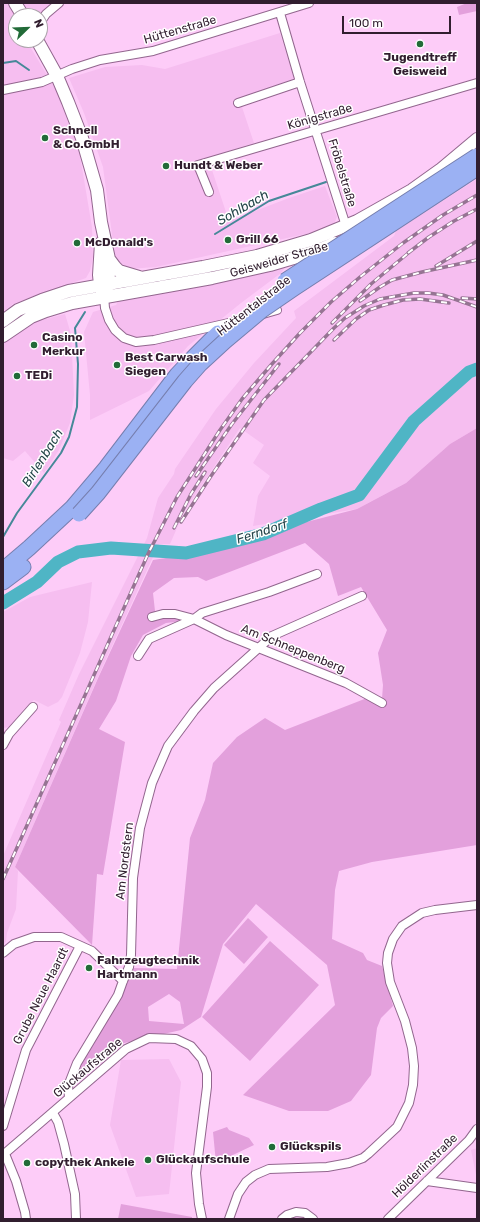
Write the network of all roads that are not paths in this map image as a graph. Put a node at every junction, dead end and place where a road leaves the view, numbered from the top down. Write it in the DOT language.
graph roads {
  1 [pos="59,3"];
  2 [pos="309,3"];
  3 [pos="48,12"];
  4 [pos="280,13"];
  5 [pos="41,48"];
  6 [pos="57,76"];
  7 [pos="300,82"];
  8 [pos="477,83"];
  9 [pos="3,90"];
  10 [pos="238,103"];
  11 [pos="316,131"];
  12 [pos="477,139"];
  13 [pos="477,152"];
  14 [pos="477,156"];
  15 [pos="477,168"];
  16 [pos="209,192"];
  17 [pos="101,222"];
  18 [pos="346,226"];
  19 [pos="109,259"];
  20 [pos="141,278"];
  21 [pos="104,289"];
  22 [pos="277,310"];
  23 [pos="3,321"];
  24 [pos="3,336"];
  25 [pos="3,570"];
  26 [pos="316,574"];
  27 [pos="3,582"];
  28 [pos="362,596"];
  29 [pos="152,617"];
  30 [pos="194,619"];
  31 [pos="259,648"];
  32 [pos="138,656"];
  33 [pos="382,703"];
  34 [pos="33,707"];
  35 [pos="6,733"];
  36 [pos="3,745"];
  37 [pos="477,905"];
  38 [pos="80,946"];
  39 [pos="3,953"];
  40 [pos="123,981"];
  41 [pos="69,1097"];
  42 [pos="53,1113"];
  43 [pos="3,1126"];
  44 [pos="477,1129"];
  45 [pos="4,1154"];
  46 [pos="427,1181"];
  47 [pos="477,1188"];
  48 [pos="26,1219"];
  49 [pos="76,1219"];
  50 [pos="202,1219"];
  51 [pos="229,1219"];
  52 [pos="282,1219"];
  53 [pos="314,1219"];
  54 [pos="388,1219"];
  1 -- 3 [label="street"];
  2 -- 4 [label="street, Hüttenstraße"];
  4 -- 6 [label="street, Hüttenstraße"];
  4 -- 7 [label="street, Fröbelstraße"];
  5 -- 6 [label="main road"];
  6 -- 9 [label="street, Hüttenstraße"];
  6 -- 17 [label="main road"];
  7 -- 10 [label="street"];
  7 -- 11 [label="street, Fröbelstraße"];
  8 -- 11 [label="street, Königstraße"];
  11 -- 16 [label="street, Königstraße"];
  11 -- 18 [label="street, Fröbelstraße"];
  12 -- 18 [label="main road, Geisweider Straße"];
  13 -- 21 [label="main road, Geisweider Straße"];
  14 -- 25 [label="highway, Hüttentalstraße, bridge"];
  15 -- 27 [label="highway, Hüttentalstraße, bridge"];
  17 -- 19 [label="main road"];
  17 -- 21 [label="main road"];
  18 -- 20 [label="main road, Geisweider Straße"];
  19 -- 20 [label="main road"];
  19 -- 21 [label="main road"];
  20 -- 21 [label="main road, Geisweider Straße"];
  21 -- 22 [label="street"];
  21 -- 23 [label="main road"];
  21 -- 24 [label="main road"];
  26 -- 30 [label="street"];
  28 -- 31 [label="street, Am Nordstern"];
  29 -- 30 [label="street, Am Schneppenberg"];
  30 -- 31 [label="street, Am Schneppenberg"];
  30 -- 32 [label="street"];
  31 -- 33 [label="street, Am Schneppenberg"];
  31 -- 40 [label="street, Am Nordstern"];
  34 -- 35 [label="street"];
  35 -- 36 [label="street"];
  37 -- 51 [label="street"];
  38 -- 39 [label="street"];
  38 -- 40 [label="street"];
  38 -- 43 [label="street, Grube Neue Haardt"];
  40 -- 41 [label="street, Am Nordstern"];
  41 -- 42 [label="street, Glückaufstraße"];
  41 -- 50 [label="street, Glückaufstraße"];
  42 -- 45 [label="street, Glückaufstraße"];
  42 -- 49 [label="street"];
  44 -- 46 [label="street, Hölderlinstraße"];
  45 -- 48 [label="street"];
  46 -- 47 [label="street"];
  46 -- 54 [label="street, Hölderlinstraße"];
  52 -- 53 [label="street"];
}
